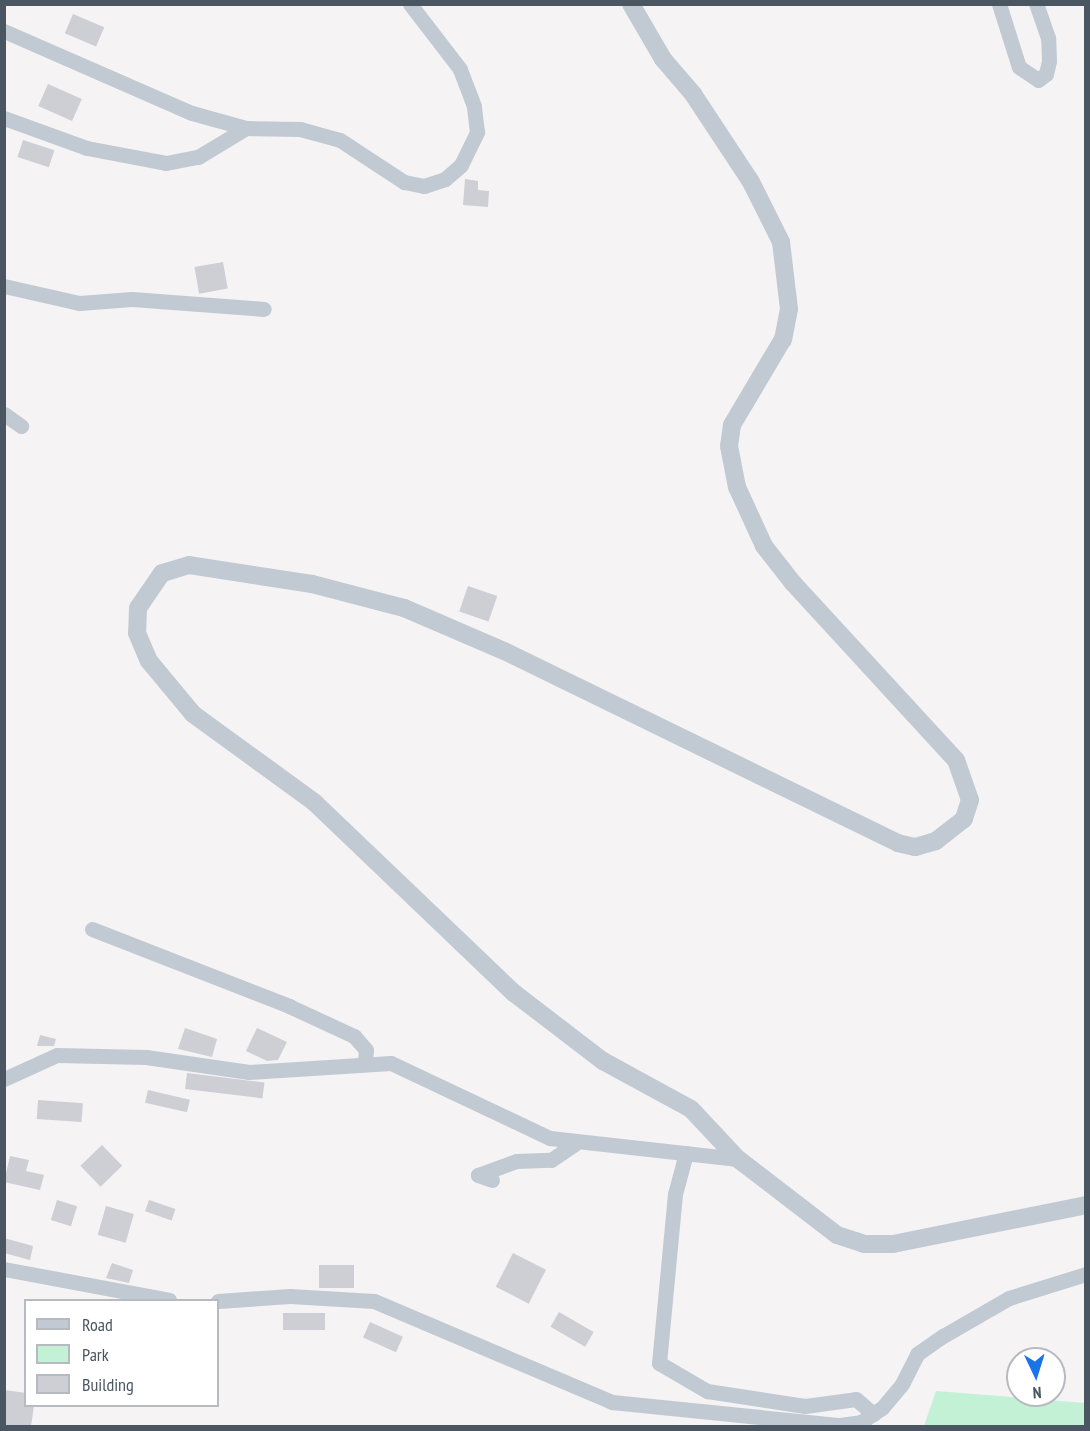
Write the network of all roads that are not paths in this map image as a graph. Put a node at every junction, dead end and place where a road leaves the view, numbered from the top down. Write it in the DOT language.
graph roads {
  1 [pos="410,4"];
  2 [pos="631,4"];
  3 [pos="999,4"];
  4 [pos="1036,4"];
  5 [pos="4,31"];
  6 [pos="4,118"];
  7 [pos="246,128"];
  8 [pos="4,286"];
  9 [pos="264,309"];
  10 [pos="4,414"];
  11 [pos="21,426"];
  12 [pos="92,929"];
  13 [pos="365,1062"];
  14 [pos="4,1079"];
  15 [pos="575,1144"];
  16 [pos="686,1153"];
  17 [pos="738,1159"];
  18 [pos="492,1180"];
  19 [pos="1086,1205"];
  20 [pos="4,1269"];
  21 [pos="1086,1274"];
  22 [pos="165,1299"];
  23 [pos="219,1301"];
  24 [pos="873,1414"];
  1 -- 7 [label="street"];
  2 -- 17 [label="street"];
  3 -- 4 [label="street"];
  5 -- 7 [label="street"];
  6 -- 7 [label="street"];
  8 -- 9 [label="street"];
  10 -- 11 [label="street"];
  12 -- 13 [label="street"];
  13 -- 14 [label="street"];
  13 -- 15 [label="street"];
  15 -- 16 [label="street"];
  15 -- 18 [label="street"];
  16 -- 17 [label="street"];
  16 -- 24 [label="street"];
  17 -- 19 [label="street"];
  20 -- 22 [label="street"];
  21 -- 24 [label="street"];
  23 -- 24 [label="street"];
}
